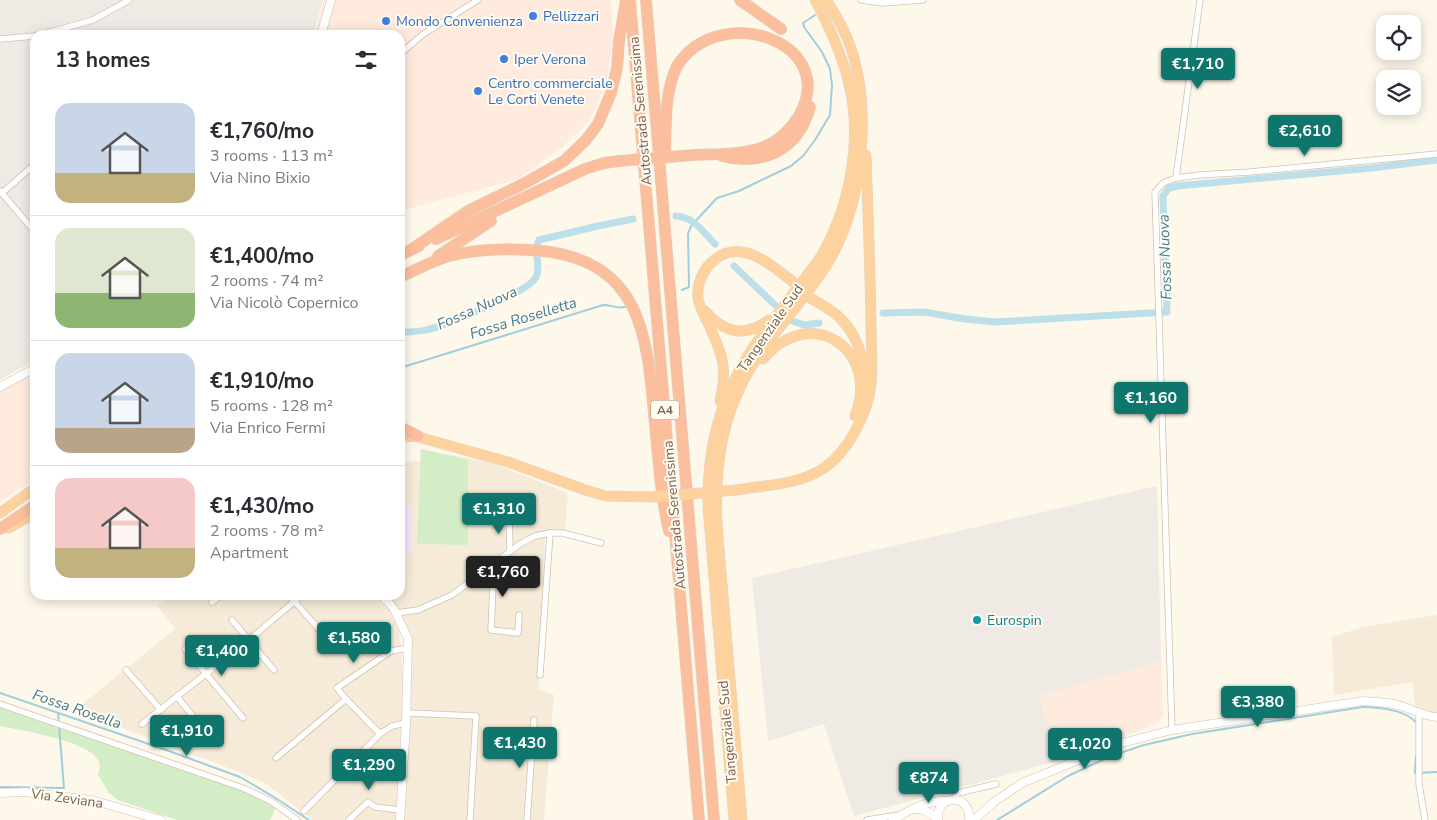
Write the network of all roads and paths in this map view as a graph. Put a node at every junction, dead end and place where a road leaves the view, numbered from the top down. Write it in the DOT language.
graph roads {
  1 [pos="129,0"];
  2 [pos="331,0"];
  3 [pos="478,0"];
  4 [pos="626,0"];
  5 [pos="630,0"];
  6 [pos="646,0"];
  7 [pos="740,0"];
  8 [pos="815,0"];
  9 [pos="826,0"];
  10 [pos="861,0"];
  11 [pos="923,0"];
  12 [pos="1200,0"];
  13 [pos="58,30"];
  14 [pos="322,30"];
  15 [pos="30,36"];
  16 [pos="0,39"];
  17 [pos="405,50"];
  18 [pos="861,104"];
  19 [pos="713,154"];
  20 [pos="1437,154"];
  21 [pos="30,168"];
  22 [pos="1176,178"];
  23 [pos="1,192"];
  24 [pos="534,193"];
  25 [pos="663,213"];
  26 [pos="30,226"];
  27 [pos="412,249"];
  28 [pos="405,252"];
  29 [pos="424,265"];
  30 [pos="405,275"];
  31 [pos="698,300"];
  32 [pos="780,312"];
  33 [pos="30,371"];
  34 [pos="0,387"];
  35 [pos="732,406"];
  36 [pos="862,414"];
  37 [pos="405,431"];
  38 [pos="418,436"];
  39 [pos="714,436"];
  40 [pos="405,437"];
  41 [pos="824,468"];
  42 [pos="30,492"];
  43 [pos="30,500"];
  44 [pos="30,508"];
  45 [pos="0,513"];
  46 [pos="30,515"];
  47 [pos="509,518"];
  48 [pos="0,520"];
  49 [pos="0,529"];
  50 [pos="550,533"];
  51 [pos="0,534"];
  52 [pos="601,543"];
  53 [pos="510,551"];
  54 [pos="677,557"];
  55 [pos="494,562"];
  56 [pos="215,600"];
  57 [pos="296,600"];
  58 [pos="386,600"];
  59 [pos="212,602"];
  60 [pos="294,602"];
  61 [pos="396,612"];
  62 [pos="519,615"];
  63 [pos="232,620"];
  64 [pos="249,640"];
  65 [pos="328,641"];
  66 [pos="408,648"];
  67 [pos="185,650"];
  68 [pos="126,670"];
  69 [pos="274,670"];
  70 [pos="206,674"];
  71 [pos="540,675"];
  72 [pos="177,697"];
  73 [pos="346,699"];
  74 [pos="0,704"];
  75 [pos="160,710"];
  76 [pos="406,713"];
  77 [pos="1419,714"];
  78 [pos="193,716"];
  79 [pos="1437,717"];
  80 [pos="243,718"];
  81 [pos="534,720"];
  82 [pos="406,723"];
  83 [pos="142,724"];
  84 [pos="1172,730"];
  85 [pos="380,734"];
  86 [pos="276,758"];
  87 [pos="996,784"];
  88 [pos="0,794"];
  89 [pos="949,801"];
  90 [pos="994,802"];
  91 [pos="968,808"];
  92 [pos="912,809"];
  93 [pos="400,810"];
  94 [pos="304,811"];
  95 [pos="901,815"];
  96 [pos="161,820"];
  97 [pos="296,820"];
  98 [pos="349,820"];
  99 [pos="400,820"];
  100 [pos="470,820"];
  101 [pos="527,820"];
  102 [pos="699,820"];
  103 [pos="714,820"];
  104 [pos="734,820"];
  105 [pos="742,820"];
  106 [pos="867,820"];
  107 [pos="893,820"];
  108 [pos="938,820"];
  109 [pos="969,820"];
  110 [pos="974,820"];
  111 [pos="1425,820"];
  1 -- 13 [label="street"];
  2 -- 14 [label="street"];
  3 -- 17 [label="street"];
  4 -- 27 [label="highway, A4"];
  5 -- 54 [label="highway, Autostrada Serenissima / A4"];
  6 -- 25 [label="highway, Autostrada Serenissima / A4"];
  7 -- 19 [label="highway, A4"];
  8 -- 32 [label="highway, Tangenziale Sud"];
  9 -- 18 [label="highway, Tangenziale Sud"];
  10 -- 11 [label="street"];
  12 -- 22 [label="street"];
  15 -- 16 [label="street"];
  18 -- 35 [label="highway, Tangenziale Sud"];
  18 -- 36 [label="highway"];
  19 -- 24 [label="highway, A4, bridge"];
  19 -- 25 [label="highway, A4"];
  20 -- 22 [label="street"];
  21 -- 23 [label="street"];
  22 -- 84 [label="street"];
  23 -- 26 [label="street"];
  24 -- 27 [label="highway, A4"];
  24 -- 29 [label="highway, A4"];
  25 -- 103 [label="highway, Autostrada Serenissima / A4"];
  27 -- 28 [label="highway, A4"];
  29 -- 30 [label="highway, A4"];
  29 -- 54 [label="highway, A4"];
  31 -- 32 [label="highway"];
  31 -- 36 [label="highway, bridge"];
  31 -- 39 [label="highway"];
  32 -- 39 [label="highway, Tangenziale Sud"];
  33 -- 34 [label="street"];
  35 -- 41 [label="highway"];
  35 -- 105 [label="highway, Tangenziale Sud"];
  36 -- 41 [label="highway"];
  37 -- 38 [label="highway"];
  38 -- 40 [label="highway"];
  38 -- 41 [label="highway, bridge"];
  39 -- 104 [label="highway, Tangenziale Sud"];
  42 -- 45 [label="highway"];
  43 -- 48 [label="highway"];
  44 -- 49 [label="highway"];
  46 -- 51 [label="highway"];
  47 -- 53 [label="street"];
  50 -- 52 [label="street"];
  50 -- 53 [label="street"];
  50 -- 71 [label="street"];
  53 -- 55 [label="street"];
  54 -- 102 [label="highway, Autostrada Serenissima / A4"];
  55 -- 61 [label="street"];
  55 -- 62 [label="street"];
  56 -- 59 [label="street"];
  57 -- 60 [label="street"];
  58 -- 61 [label="street"];
  60 -- 64 [label="street"];
  60 -- 65 [label="street"];
  61 -- 66 [label="street"];
  63 -- 64 [label="street"];
  64 -- 69 [label="street"];
  64 -- 70 [label="street"];
  66 -- 73 [label="street"];
  66 -- 76 [label="street"];
  67 -- 70 [label="street"];
  68 -- 75 [label="street"];
  70 -- 72 [label="street"];
  70 -- 80 [label="street"];
  72 -- 75 [label="street"];
  72 -- 78 [label="street"];
  73 -- 85 [label="street"];
  73 -- 86 [label="street"];
  74 -- 97 [label="street"];
  75 -- 83 [label="street"];
  76 -- 82 [label="street"];
  76 -- 100 [label="street"];
  77 -- 79 [label="street"];
  77 -- 84 [label="street"];
  77 -- 111 [label="street"];
  81 -- 101 [label="street"];
  82 -- 85 [label="street"];
  82 -- 93 [label="street"];
  84 -- 90 [label="street"];
  85 -- 94 [label="street"];
  87 -- 89 [label="street"];
  88 -- 96 [label="street, Via Zeviana"];
  89 -- 91 [label="street"];
  89 -- 92 [label="street"];
  89 -- 108 [label="street"];
  90 -- 91 [label="street"];
  90 -- 110 [label="street"];
  91 -- 109 [label="street"];
  92 -- 95 [label="street"];
  92 -- 108 [label="street"];
  93 -- 98 [label="street"];
  93 -- 99 [label="street"];
  95 -- 106 [label="street"];
  95 -- 107 [label="street"];
}
